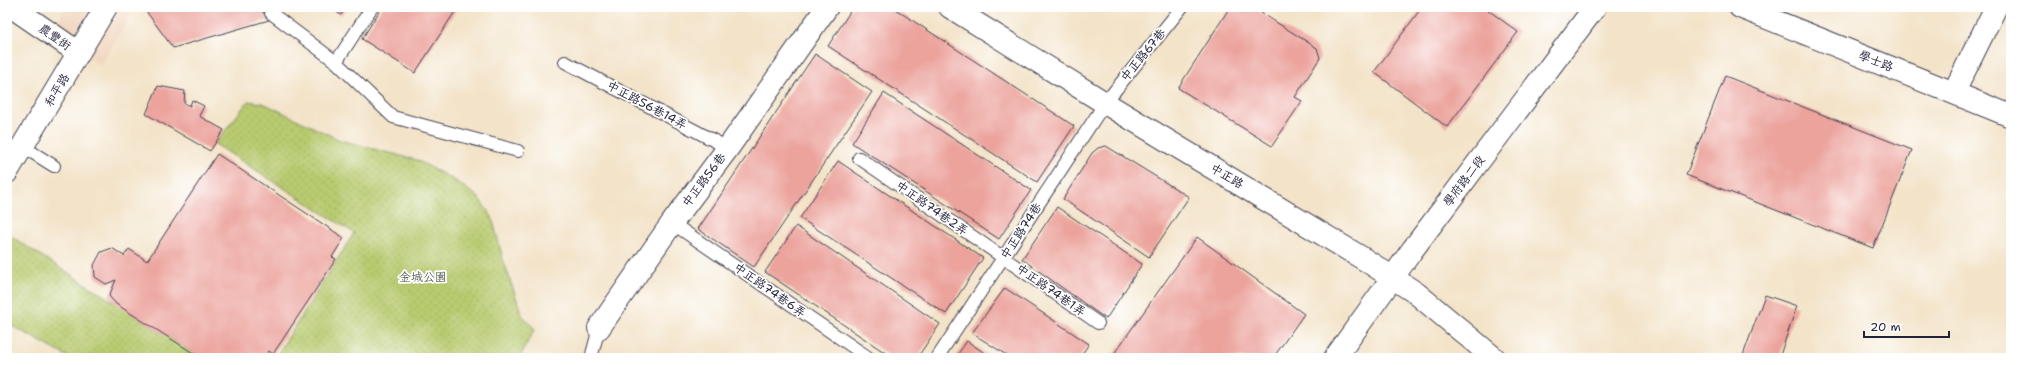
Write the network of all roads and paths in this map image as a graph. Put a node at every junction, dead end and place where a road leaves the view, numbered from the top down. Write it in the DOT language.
graph roads {
  1 [pos="12,7"];
  2 [pos="106,7"];
  3 [pos="275,7"];
  4 [pos="372,7"];
  5 [pos="827,7"];
  6 [pos="950,7"];
  7 [pos="1182,7"];
  8 [pos="1595,7"];
  9 [pos="1740,7"];
  10 [pos="1996,7"];
  11 [pos="79,53"];
  12 [pos="336,62"];
  13 [pos="565,62"];
  14 [pos="1954,92"];
  15 [pos="1105,103"];
  16 [pos="2011,116"];
  17 [pos="22,146"];
  18 [pos="728,148"];
  19 [pos="518,151"];
  20 [pos="859,158"];
  21 [pos="54,166"];
  22 [pos="7,172"];
  23 [pos="672,223"];
  24 [pos="1004,258"];
  25 [pos="1392,278"];
  26 [pos="1098,323"];
  27 [pos="599,328"];
  28 [pos="591,358"];
  29 [pos="869,358"];
  30 [pos="937,358"];
  31 [pos="1335,358"];
  32 [pos="1494,358"];
  1 -- 11 [label="street, 農豐街"];
  2 -- 11 [label="street, 和平路"];
  3 -- 12 [label="lane"];
  4 -- 12 [label="lane"];
  5 -- 18 [label="street, 中正路56巷"];
  6 -- 15 [label="street, 中正路"];
  7 -- 15 [label="lane, 中正路67巷"];
  8 -- 25 [label="street, 學府路二段"];
  9 -- 14 [label="street, 學士路"];
  10 -- 14 [label="street"];
  11 -- 17 [label="street, 和平路"];
  12 -- 19 [label="lane"];
  13 -- 18 [label="lane, 中正路56巷14弄"];
  14 -- 16 [label="street, 學士路"];
  15 -- 24 [label="lane, 中正路74巷"];
  15 -- 25 [label="street, 中正路"];
  17 -- 21 [label="lane"];
  17 -- 22 [label="street, 和平路"];
  18 -- 23 [label="street, 中正路56巷"];
  20 -- 24 [label="lane, 中正路74巷2弄"];
  23 -- 27 [label="street, 中正路56巷"];
  23 -- 29 [label="lane, 中正路74巷6弄"];
  24 -- 26 [label="lane, 中正路74巷1弄"];
  24 -- 30 [label="lane, 中正路74巷"];
  25 -- 31 [label="street, 學府路二段"];
  25 -- 32 [label="street, 中正路"];
  27 -- 28 [label="lane, 中正路56巷"];
}
